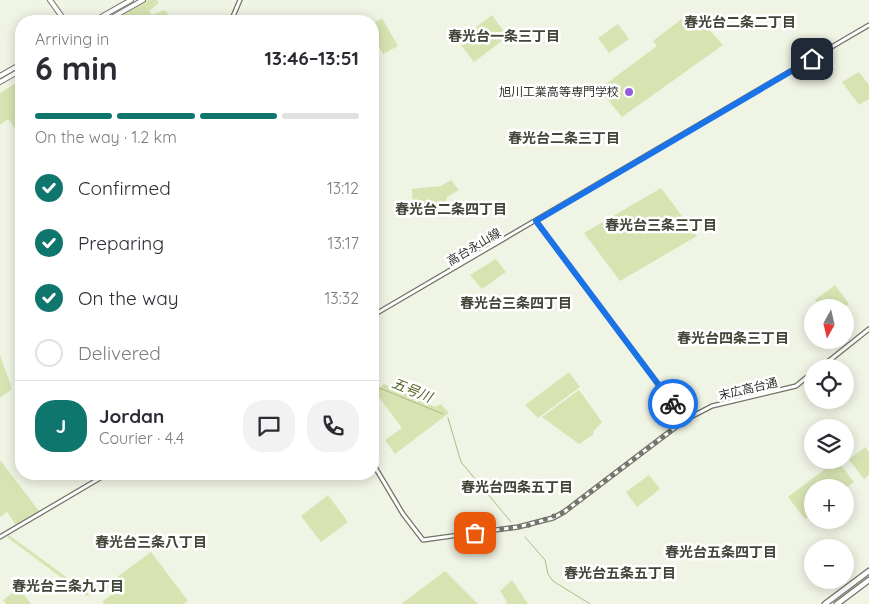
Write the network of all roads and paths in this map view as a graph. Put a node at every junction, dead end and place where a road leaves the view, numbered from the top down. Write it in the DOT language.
graph roads {
  1 [pos="50,0"];
  2 [pos="131,0"];
  3 [pos="143,0"];
  4 [pos="240,0"];
  5 [pos="61,15"];
  6 [pos="105,15"];
  7 [pos="117,15"];
  8 [pos="234,15"];
  9 [pos="869,25"];
  10 [pos="15,67"];
  11 [pos="15,73"];
  12 [pos="0,76"];
  13 [pos="0,82"];
  14 [pos="536,221"];
  15 [pos="379,312"];
  16 [pos="869,328"];
  17 [pos="831,359"];
  18 [pos="804,380"];
  19 [pos="685,420"];
  20 [pos="379,473"];
  21 [pos="97,480"];
  22 [pos="0,537"];
  23 [pos="869,570"];
  24 [pos="869,580"];
  25 [pos="825,604"];
  26 [pos="837,604"];
  1 -- 5 [label="main road"];
  2 -- 6 [label="main road"];
  3 -- 7 [label="main road"];
  4 -- 8 [label="street"];
  9 -- 14 [label="street, 高台永山線"];
  10 -- 12 [label="main road"];
  11 -- 13 [label="main road"];
  14 -- 15 [label="street, 高台永山線"];
  14 -- 19 [label="street"];
  16 -- 17 [label="street"];
  18 -- 19 [label="street, 末広高台通"];
  19 -- 20 [label="street, 末広高台通"];
  21 -- 22 [label="street"];
  23 -- 25 [label="highway"];
  24 -- 26 [label="highway"];
}
